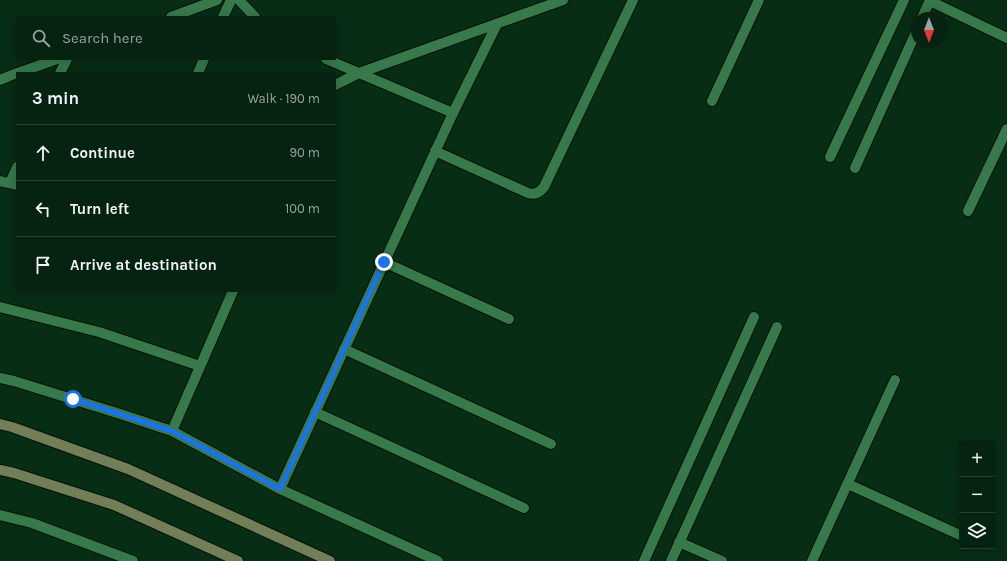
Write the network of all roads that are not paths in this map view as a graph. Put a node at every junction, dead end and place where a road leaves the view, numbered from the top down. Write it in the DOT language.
graph roads {
  1 [pos="217,0"];
  2 [pos="231,0"];
  3 [pos="240,0"];
  4 [pos="562,0"];
  5 [pos="633,0"];
  6 [pos="759,0"];
  7 [pos="904,0"];
  8 [pos="930,0"];
  9 [pos="925,12"];
  10 [pos="174,16"];
  11 [pos="223,16"];
  12 [pos="254,16"];
  13 [pos="497,24"];
  14 [pos="1007,38"];
  15 [pos="911,43"];
  16 [pos="54,60"];
  17 [pos="66,60"];
  18 [pos="204,60"];
  19 [pos="328,60"];
  20 [pos="21,72"];
  21 [pos="60,72"];
  22 [pos="198,72"];
  23 [pos="359,73"];
  24 [pos="16,74"];
  25 [pos="0,80"];
  26 [pos="336,84"];
  27 [pos="712,101"];
  28 [pos="453,113"];
  29 [pos="1007,129"];
  30 [pos="435,151"];
  31 [pos="830,156"];
  32 [pos="855,168"];
  33 [pos="16,169"];
  34 [pos="9,183"];
  35 [pos="968,211"];
  36 [pos="384,262"];
  37 [pos="233,292"];
  38 [pos="0,307"];
  39 [pos="754,317"];
  40 [pos="509,320"];
  41 [pos="777,327"];
  42 [pos="344,349"];
  43 [pos="200,366"];
  44 [pos="0,378"];
  45 [pos="895,380"];
  46 [pos="315,412"];
  47 [pos="0,424"];
  48 [pos="172,431"];
  49 [pos="551,444"];
  50 [pos="0,470"];
  51 [pos="848,484"];
  52 [pos="280,489"];
  53 [pos="524,508"];
  54 [pos="0,515"];
  55 [pos="959,535"];
  56 [pos="680,542"];
  57 [pos="133,561"];
  58 [pos="238,561"];
  59 [pos="330,561"];
  60 [pos="438,561"];
  61 [pos="644,561"];
  62 [pos="671,561"];
  63 [pos="722,561"];
  64 [pos="812,561"];
  1 -- 10 [label="street"];
  2 -- 11 [label="street"];
  3 -- 12 [label="street"];
  4 -- 13 [label="street"];
  5 -- 30 [label="street"];
  6 -- 27 [label="street"];
  7 -- 31 [label="street"];
  8 -- 9 [label="street"];
  8 -- 14 [label="street"];
  13 -- 23 [label="street"];
  13 -- 28 [label="street"];
  15 -- 32 [label="street"];
  16 -- 20 [label="street"];
  17 -- 21 [label="street"];
  18 -- 22 [label="street"];
  19 -- 23 [label="street"];
  23 -- 26 [label="street"];
  23 -- 28 [label="street"];
  24 -- 25 [label="street"];
  28 -- 30 [label="street"];
  29 -- 35 [label="street"];
  30 -- 36 [label="street"];
  33 -- 34 [label="street"];
  36 -- 40 [label="street"];
  36 -- 42 [label="street"];
  37 -- 43 [label="street"];
  38 -- 43 [label="street"];
  39 -- 61 [label="street"];
  41 -- 56 [label="street"];
  42 -- 46 [label="street"];
  42 -- 49 [label="street"];
  43 -- 48 [label="street"];
  44 -- 48 [label="street"];
  45 -- 51 [label="street"];
  46 -- 52 [label="street"];
  46 -- 53 [label="street"];
  47 -- 59 [label="main road"];
  48 -- 52 [label="street"];
  50 -- 58 [label="main road"];
  51 -- 55 [label="street"];
  51 -- 64 [label="street"];
  52 -- 60 [label="street"];
  54 -- 57 [label="street"];
  56 -- 62 [label="street"];
  56 -- 63 [label="street"];
}
